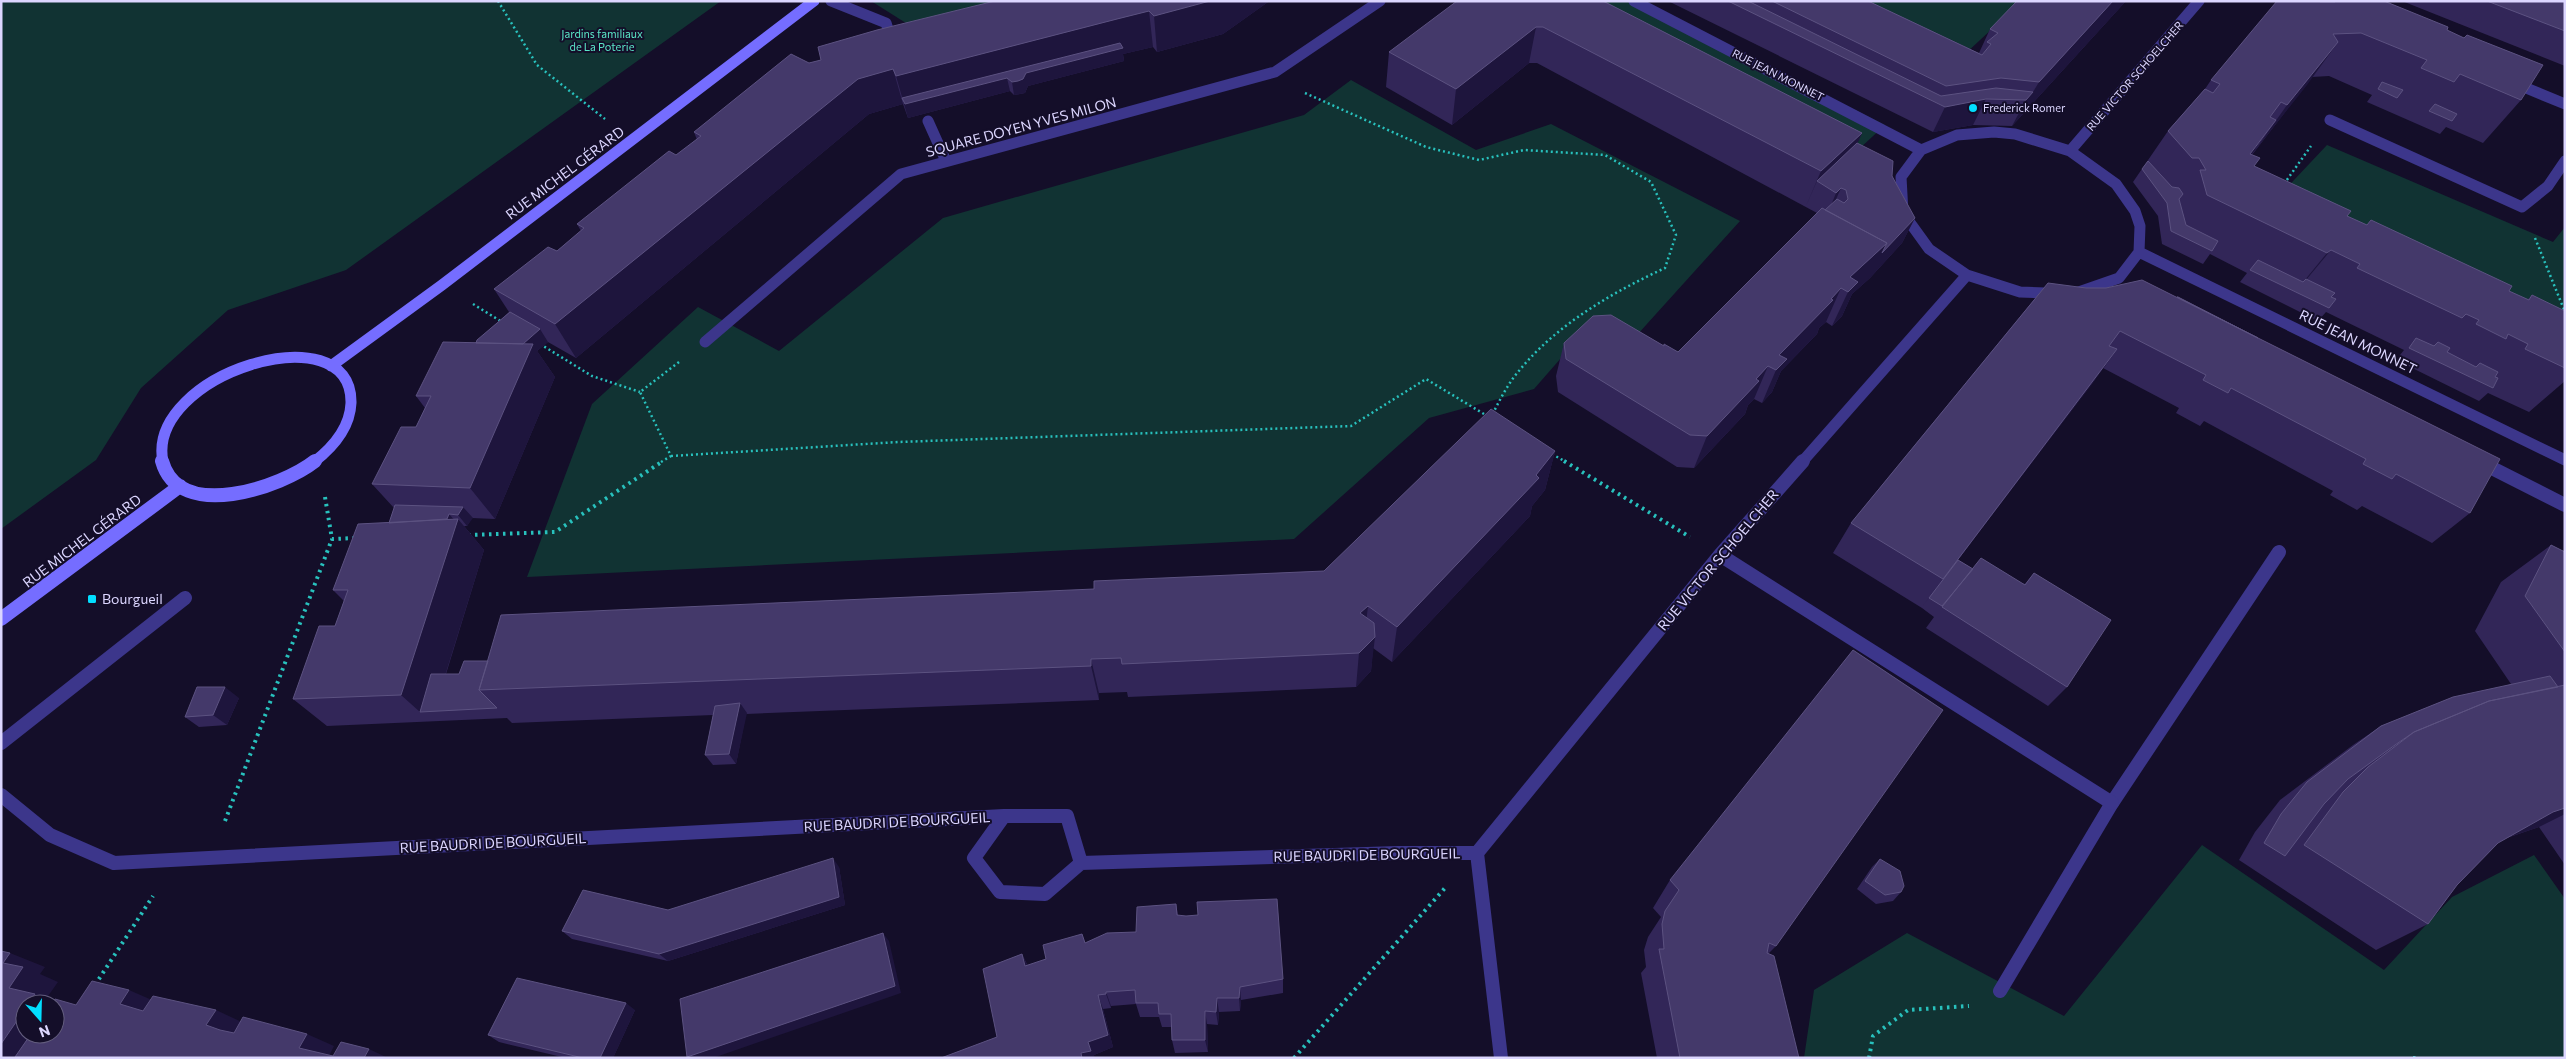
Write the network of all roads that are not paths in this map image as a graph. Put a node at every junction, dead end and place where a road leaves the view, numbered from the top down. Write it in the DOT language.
graph roads {
  1 [pos="814,1"];
  2 [pos="831,1"];
  3 [pos="1380,1"];
  4 [pos="1634,1"];
  5 [pos="2199,1"];
  6 [pos="894,48"];
  7 [pos="2501,78"];
  8 [pos="2565,104"];
  9 [pos="2330,120"];
  10 [pos="928,121"];
  11 [pos="1921,150"];
  12 [pos="2070,151"];
  13 [pos="946,161"];
  14 [pos="2565,161"];
  15 [pos="2139,252"];
  16 [pos="1967,275"];
  17 [pos="705,342"];
  18 [pos="331,366"];
  19 [pos="2469,456"];
  20 [pos="2565,460"];
  21 [pos="180,486"];
  22 [pos="2565,505"];
  23 [pos="2279,552"];
  24 [pos="1720,555"];
  25 [pos="185,598"];
  26 [pos="1,619"];
  27 [pos="1,743"];
  28 [pos="1,795"];
  29 [pos="2112,803"];
  30 [pos="1004,816"];
  31 [pos="1477,852"];
  32 [pos="1081,863"];
  33 [pos="2000,991"];
  34 [pos="1501,1058"];
  1 -- 18 [label="street, RUE MICHEL GÉRARD"];
  2 -- 6 [label="street"];
  3 -- 13 [label="street, SQUARE DOYEN YVES MILON"];
  4 -- 11 [label="street, RUE JEAN MONNET"];
  5 -- 12 [label="street, RUE VICTOR SCHOELCHER"];
  7 -- 8 [label="street"];
  9 -- 14 [label="street"];
  10 -- 13 [label="street"];
  11 -- 12 [label="street"];
  11 -- 16 [label="street"];
  12 -- 15 [label="street"];
  13 -- 17 [label="street, SQUARE DOYEN YVES MILON"];
  15 -- 16 [label="street"];
  15 -- 20 [label="street, RUE JEAN MONNET"];
  16 -- 24 [label="street, RUE VICTOR SCHOELCHER"];
  18 -- 21 [label="street"];
  18 -- 21 [label="street"];
  19 -- 22 [label="street"];
  21 -- 26 [label="street, RUE MICHEL GÉRARD"];
  23 -- 29 [label="street"];
  24 -- 29 [label="street"];
  24 -- 31 [label="street, RUE VICTOR SCHOELCHER"];
  25 -- 27 [label="street"];
  28 -- 30 [label="street, RUE BAUDRI DE BOURGUEIL"];
  29 -- 33 [label="street"];
  30 -- 32 [label="street"];
  30 -- 32 [label="street"];
  31 -- 32 [label="street, RUE BAUDRI DE BOURGUEIL"];
  31 -- 34 [label="street, RUE BAUDRI DE BOURGUEIL"];
}
